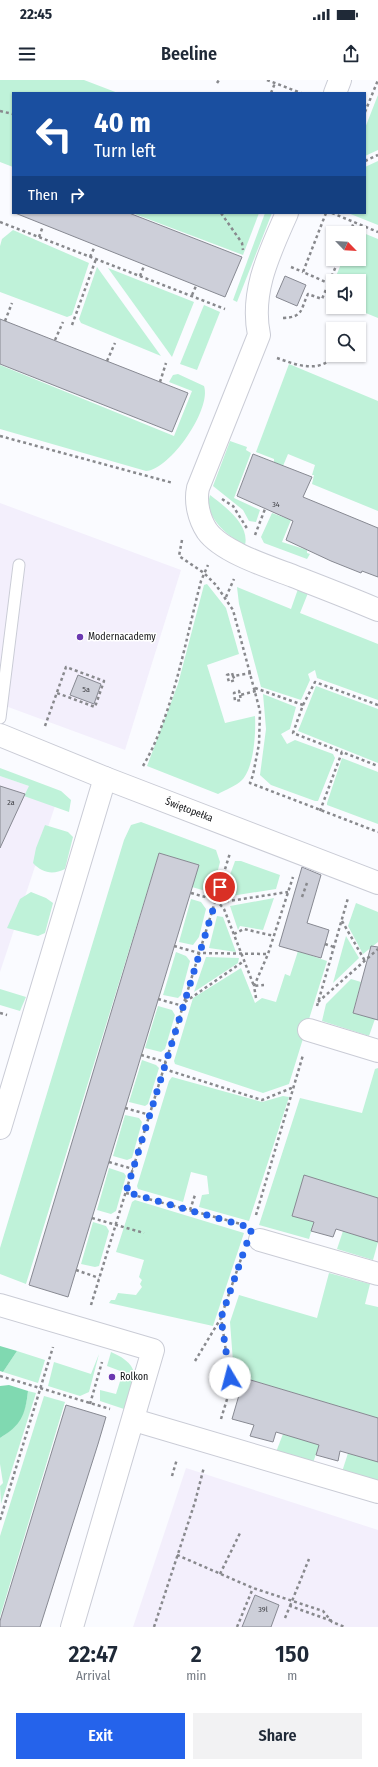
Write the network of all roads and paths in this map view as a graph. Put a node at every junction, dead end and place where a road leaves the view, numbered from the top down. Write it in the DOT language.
graph roads {
  1 [pos="218,80"];
  2 [pos="267,80"];
  3 [pos="340,80"];
  4 [pos="378,80"];
  5 [pos="275,83"];
  6 [pos="217,84"];
  7 [pos="271,92"];
  8 [pos="298,92"];
  9 [pos="335,92"];
  10 [pos="366,110"];
  11 [pos="0,111"];
  12 [pos="12,114"];
  13 [pos="378,155"];
  14 [pos="366,161"];
  15 [pos="222,214"];
  16 [pos="287,214"];
  17 [pos="326,214"];
  18 [pos="334,214"];
  19 [pos="0,222"];
  20 [pos="354,222"];
  21 [pos="43,226"];
  22 [pos="353,226"];
  23 [pos="378,232"];
  24 [pos="39,237"];
  25 [pos="95,246"];
  26 [pos="90,257"];
  27 [pos="245,258"];
  28 [pos="96,259"];
  29 [pos="144,266"];
  30 [pos="139,276"];
  31 [pos="326,282"];
  32 [pos="196,286"];
  33 [pos="326,288"];
  34 [pos="192,295"];
  35 [pos="322,299"];
  36 [pos="12,303"];
  37 [pos="225,309"];
  38 [pos="5,321"];
  39 [pos="63,322"];
  40 [pos="72,325"];
  41 [pos="55,340"];
  42 [pos="115,343"];
  43 [pos="270,356"];
  44 [pos="108,361"];
  45 [pos="327,362"];
  46 [pos="166,363"];
  47 [pos="160,382"];
  48 [pos="218,541"];
  49 [pos="19,565"];
  50 [pos="204,573"];
  51 [pos="378,610"];
  52 [pos="251,673"];
  53 [pos="233,676"];
  54 [pos="255,690"];
  55 [pos="57,692"];
  56 [pos="240,695"];
  57 [pos="303,705"];
  58 [pos="378,705"];
  59 [pos="0,718"];
  60 [pos="42,732"];
  61 [pos="0,735"];
  62 [pos="342,752"];
  63 [pos="378,766"];
  64 [pos="140,770"];
  65 [pos="105,778"];
  66 [pos="320,811"];
  67 [pos="378,832"];
  68 [pos="232,847"];
  69 [pos="295,871"];
  70 [pos="309,877"];
  71 [pos="378,883"];
  72 [pos="288,892"];
  73 [pos="191,893"];
  74 [pos="350,893"];
  75 [pos="302,897"];
  76 [pos="216,900"];
  77 [pos="342,920"];
  78 [pos="234,934"];
  79 [pos="274,936"];
  80 [pos="325,944"];
  81 [pos="174,946"];
  82 [pos="334,947"];
  83 [pos="378,950"];
  84 [pos="199,953"];
  85 [pos="268,954"];
  86 [pos="241,955"];
  87 [pos="244,961"];
  88 [pos="365,961"];
  89 [pos="264,985"];
  90 [pos="254,986"];
  91 [pos="256,998"];
  92 [pos="158,999"];
  93 [pos="184,1002"];
  94 [pos="317,1003"];
  95 [pos="183,1006"];
  96 [pos="309,1030"];
  97 [pos="378,1051"];
  98 [pos="141,1055"];
  99 [pos="166,1062"];
  100 [pos="164,1069"];
  101 [pos="294,1087"];
  102 [pos="125,1108"];
  103 [pos="150,1115"];
  104 [pos="0,1128"];
  105 [pos="109,1162"];
  106 [pos="133,1169"];
  107 [pos="126,1192"];
  108 [pos="194,1195"];
  109 [pos="190,1210"];
  110 [pos="92,1218"];
  111 [pos="116,1224"];
  112 [pos="144,1233"];
  113 [pos="252,1239"];
  114 [pos="76,1270"];
  115 [pos="378,1274"];
  116 [pos="100,1278"];
  117 [pos="0,1305"];
  118 [pos="221,1318"];
  119 [pos="60,1323"];
  120 [pos="84,1330"];
  121 [pos="195,1361"];
  122 [pos="0,1376"];
  123 [pos="98,1376"];
  124 [pos="41,1389"];
  125 [pos="90,1404"];
  126 [pos="134,1420"];
  127 [pos="212,1442"];
  128 [pos="378,1492"];
  129 [pos="0,1520"];
  130 [pos="241,1531"];
  131 [pos="177,1555"];
  132 [pos="309,1558"];
  133 [pos="220,1574"];
  134 [pos="254,1588"];
  135 [pos="292,1600"];
  136 [pos="290,1606"];
  137 [pos="286,1618"];
  138 [pos="332,1622"];
  139 [pos="72,1627"];
  140 [pos="154,1627"];
  141 [pos="237,1627"];
  142 [pos="345,1627"];
  1 -- 6 [label="path"];
  2 -- 5 [label="path"];
  3 -- 9 [label="street"];
  4 -- 10 [label="path"];
  5 -- 7 [label="path"];
  5 -- 8 [label="path"];
  11 -- 12 [label="path"];
  13 -- 14 [label="path"];
  15 -- 27 [label="path"];
  16 -- 48 [label="street"];
  17 -- 31 [label="path"];
  18 -- 20 [label="path"];
  19 -- 24 [label="path"];
  20 -- 22 [label="path"];
  20 -- 23 [label="path"];
  21 -- 24 [label="path"];
  24 -- 26 [label="path"];
  25 -- 26 [label="path"];
  26 -- 28 [label="path"];
  28 -- 30 [label="path"];
  28 -- 40 [label="path"];
  29 -- 30 [label="path"];
  30 -- 34 [label="path"];
  32 -- 34 [label="path"];
  33 -- 35 [label="path"];
  34 -- 37 [label="path"];
  36 -- 38 [label="path"];
  39 -- 41 [label="path"];
  42 -- 44 [label="path"];
  43 -- 45 [label="path"];
  46 -- 47 [label="path"];
  48 -- 50 [label="path"];
  48 -- 51 [label="street"];
  49 -- 59 [label="lane"];
  50 -- 52 [label="path"];
  50 -- 64 [label="path"];
  52 -- 53 [label="path"];
  52 -- 54 [label="path"];
  54 -- 56 [label="path"];
  54 -- 57 [label="path"];
  54 -- 66 [label="path"];
  55 -- 55 [label="path"];
  55 -- 60 [label="path"];
  57 -- 58 [label="path"];
  57 -- 62 [label="path"];
  61 -- 65 [label="street, Świętopełka"];
  62 -- 63 [label="path"];
  62 -- 66 [label="path"];
  65 -- 71 [label="street, Świętopełka"];
  65 -- 104 [label="street"];
  66 -- 67 [label="path"];
  68 -- 76 [label="path"];
  69 -- 72 [label="path"];
  70 -- 75 [label="path"];
  72 -- 76 [label="path"];
  72 -- 79 [label="path"];
  73 -- 76 [label="path"];
  74 -- 77 [label="path"];
  76 -- 78 [label="path"];
  76 -- 84 [label="path"];
  77 -- 82 [label="path"];
  77 -- 88 [label="path"];
  78 -- 79 [label="path"];
  78 -- 86 [label="path"];
  79 -- 85 [label="path"];
  80 -- 82 [label="path"];
  81 -- 84 [label="path"];
  82 -- 94 [label="path"];
  83 -- 88 [label="path"];
  84 -- 86 [label="path"];
  84 -- 93 [label="path"];
  85 -- 86 [label="path"];
  85 -- 90 [label="path"];
  86 -- 87 [label="path"];
  87 -- 90 [label="path"];
  87 -- 93 [label="path"];
  88 -- 94 [label="path"];
  89 -- 90 [label="path"];
  90 -- 91 [label="path"];
  92 -- 95 [label="path"];
  93 -- 95 [label="path"];
  94 -- 96 [label="path"];
  95 -- 99 [label="path"];
  96 -- 97 [label="street"];
  96 -- 101 [label="path"];
  98 -- 99 [label="path"];
  99 -- 100 [label="path"];
  100 -- 101 [label="path"];
  100 -- 103 [label="path"];
  101 -- 113 [label="path"];
  102 -- 103 [label="path"];
  103 -- 106 [label="path"];
  105 -- 106 [label="path"];
  106 -- 107 [label="path"];
  107 -- 109 [label="path"];
  107 -- 111 [label="path"];
  108 -- 109 [label="path"];
  109 -- 113 [label="path"];
  110 -- 111 [label="path"];
  111 -- 112 [label="path"];
  111 -- 116 [label="path"];
  113 -- 115 [label="street"];
  113 -- 118 [label="path"];
  114 -- 116 [label="path"];
  116 -- 120 [label="path"];
  117 -- 119 [label="street"];
  118 -- 121 [label="path"];
  118 -- 127 [label="path"];
  119 -- 120 [label="street"];
  119 -- 124 [label="path"];
  120 -- 126 [label="street"];
  122 -- 124 [label="path"];
  123 -- 125 [label="path"];
  124 -- 125 [label="path"];
  124 -- 129 [label="path"];
  125 -- 126 [label="path"];
  126 -- 127 [label="street"];
  126 -- 139 [label="street"];
  127 -- 128 [label="street"];
  127 -- 131 [label="path"];
  130 -- 133 [label="path"];
  131 -- 133 [label="path"];
  131 -- 140 [label="path"];
  132 -- 135 [label="path"];
  133 -- 134 [label="path"];
  134 -- 135 [label="path"];
  134 -- 141 [label="path"];
  135 -- 136 [label="path"];
  135 -- 138 [label="path"];
  136 -- 137 [label="path"];
  136 -- 138 [label="path"];
  138 -- 142 [label="path"];
}
